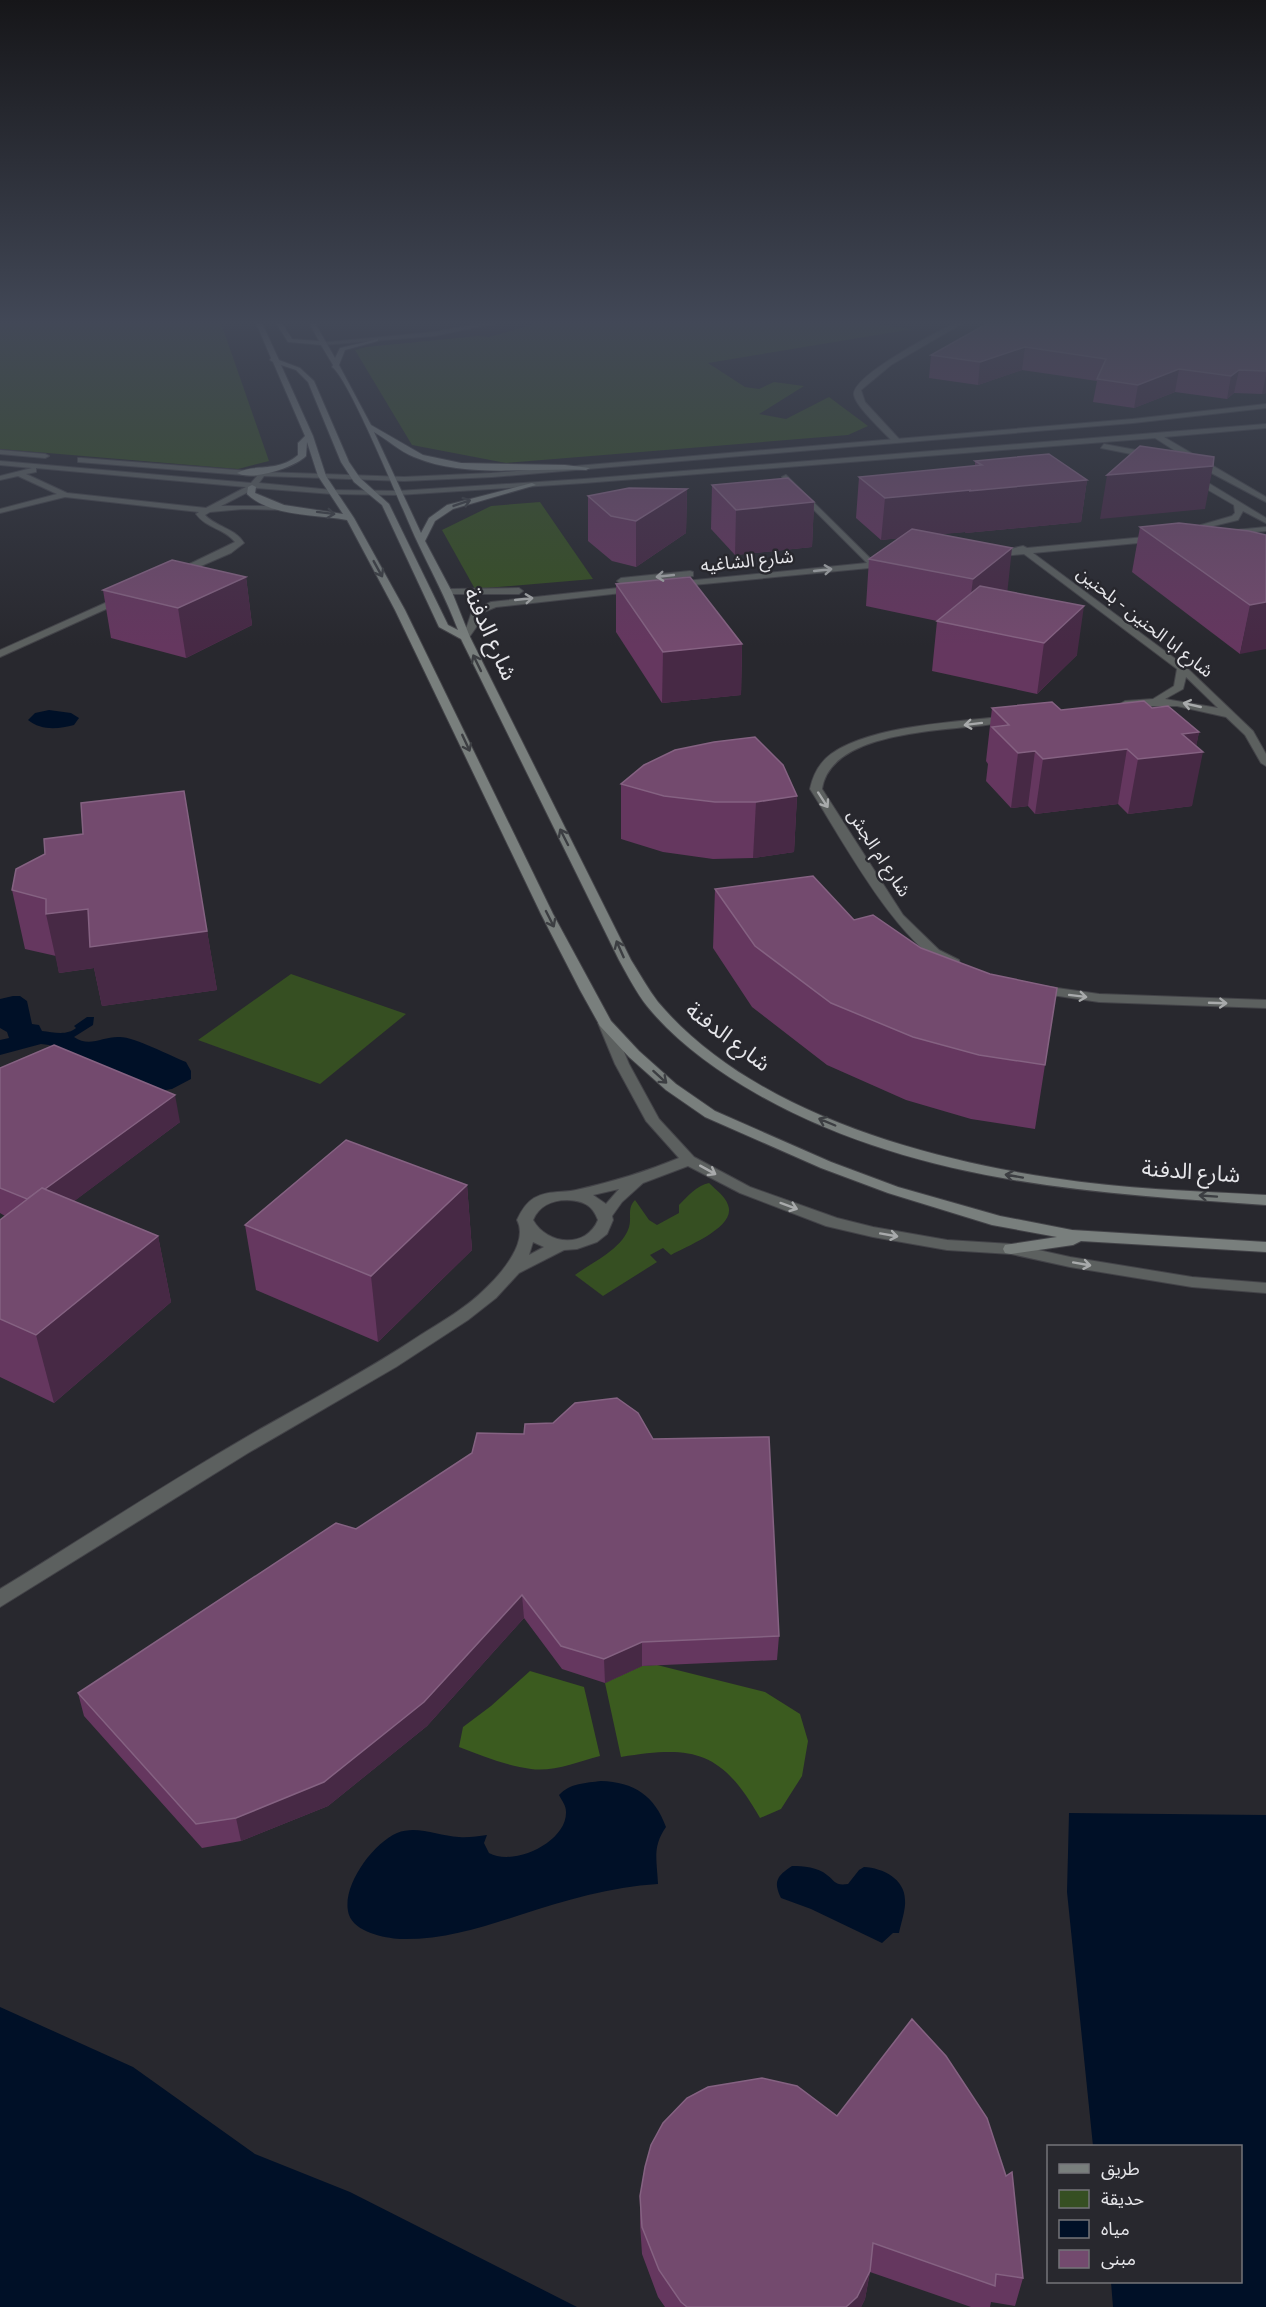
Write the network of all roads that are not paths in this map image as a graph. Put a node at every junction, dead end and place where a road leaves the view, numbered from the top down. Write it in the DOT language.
graph roads {
  1 [pos="306,431"];
  2 [pos="332,431"];
  3 [pos="370,431"];
  4 [pos="377,431"];
  5 [pos="880,431"];
  6 [pos="886,431"];
  7 [pos="1013,431"];
  8 [pos="1133,431"];
  9 [pos="1148,431"];
  10 [pos="1218,431"];
  11 [pos="1235,431"];
  12 [pos="1157,435"];
  13 [pos="309,436"];
  14 [pos="1127,438"];
  15 [pos="896,440"];
  16 [pos="841,445"];
  17 [pos="1046,445"];
  18 [pos="0,452"];
  19 [pos="49,457"];
  20 [pos="58,458"];
  21 [pos="68,458"];
  22 [pos="77,459"];
  23 [pos="0,463"];
  24 [pos="1205,466"];
  25 [pos="45,467"];
  26 [pos="586,468"];
  27 [pos="0,469"];
  28 [pos="18,469"];
  29 [pos="1182,471"];
  30 [pos="241,473"];
  31 [pos="262,474"];
  32 [pos="322,476"];
  33 [pos="355,477"];
  34 [pos="786,477"];
  35 [pos="0,478"];
  36 [pos="392,479"];
  37 [pos="1200,482"];
  38 [pos="532,485"];
  39 [pos="252,487"];
  40 [pos="332,492"];
  41 [pos="372,493"];
  42 [pos="398,493"];
  43 [pos="65,495"];
  44 [pos="1266,500"];
  45 [pos="1238,505"];
  46 [pos="288,508"];
  47 [pos="207,510"];
  48 [pos="0,511"];
  49 [pos="1266,511"];
  50 [pos="350,518"];
  51 [pos="1266,522"];
  52 [pos="1204,527"];
  53 [pos="1266,529"];
  54 [pos="1219,533"];
  55 [pos="1266,538"];
  56 [pos="421,541"];
  57 [pos="1016,543"];
  58 [pos="991,545"];
  59 [pos="1026,551"];
  60 [pos="886,554"];
  61 [pos="981,555"];
  62 [pos="863,556"];
  63 [pos="851,557"];
  64 [pos="818,561"];
  65 [pos="894,563"];
  66 [pos="873,566"];
  67 [pos="164,580"];
  68 [pos="564,586"];
  69 [pos="531,590"];
  70 [pos="447,592"];
  71 [pos="132,594"];
  72 [pos="465,638"];
  73 [pos="0,654"];
  74 [pos="1182,668"];
  75 [pos="1156,700"];
  76 [pos="1109,706"];
  77 [pos="1228,714"];
  78 [pos="1017,718"];
  79 [pos="1266,763"];
  80 [pos="961,968"];
  81 [pos="1027,986"];
  82 [pos="1266,1004"];
  83 [pos="605,1023"];
  84 [pos="689,1160"];
  85 [pos="641,1179"];
  86 [pos="572,1195"];
  87 [pos="1266,1200"];
  88 [pos="605,1215"];
  89 [pos="527,1229"];
  90 [pos="1095,1237"];
  91 [pos="561,1245"];
  92 [pos="1266,1247"];
  93 [pos="1011,1249"];
  94 [pos="512,1271"];
  95 [pos="1266,1288"];
  96 [pos="0,1599"];
  1 -- 13 [label="main road"];
  2 -- 33 [label="main road"];
  3 -- 36 [label="main road, شارع الدفنة"];
  4 -- 26 [label="main road"];
  5 -- 16 [label="street"];
  6 -- 15 [label="street"];
  7 -- 15 [label="street"];
  8 -- 14 [label="street"];
  9 -- 12 [label="street"];
  10 -- 12 [label="street"];
  11 -- 24 [label="street"];
  12 -- 14 [label="street"];
  12 -- 24 [label="street"];
  13 -- 30 [label="main road"];
  13 -- 32 [label="main road"];
  14 -- 17 [label="street"];
  14 -- 17 [label="street"];
  15 -- 16 [label="street"];
  16 -- 26 [label="street"];
  17 -- 38 [label="street"];
  18 -- 19 [label="street"];
  19 -- 20 [label="street"];
  19 -- 28 [label="street"];
  21 -- 22 [label="street"];
  22 -- 25 [label="street"];
  22 -- 30 [label="street"];
  23 -- 28 [label="street"];
  24 -- 44 [label="street"];
  25 -- 28 [label="street"];
  25 -- 39 [label="street"];
  26 -- 36 [label="street"];
  27 -- 28 [label="street"];
  28 -- 35 [label="street"];
  28 -- 43 [label="street"];
  29 -- 37 [label="street"];
  30 -- 31 [label="street"];
  31 -- 32 [label="street"];
  31 -- 39 [label="street"];
  32 -- 33 [label="street"];
  32 -- 40 [label="main road"];
  33 -- 36 [label="street"];
  33 -- 41 [label="main road"];
  34 -- 62 [label="street"];
  36 -- 42 [label="main road, شارع الدفنة"];
  37 -- 45 [label="street"];
  37 -- 49 [label="street"];
  38 -- 42 [label="street"];
  56 -- 38 [label="main road, one-way"];
  39 -- 40 [label="street"];
  39 -- 46 [label="main road"];
  39 -- 47 [label="street"];
  40 -- 41 [label="street"];
  40 -- 50 [label="main road"];
  41 -- 42 [label="street"];
  41 -- 72 [label="main road"];
  42 -- 56 [label="main road, شارع الدفنة"];
  43 -- 47 [label="street"];
  43 -- 48 [label="street"];
  45 -- 51 [label="street"];
  45 -- 52 [label="street"];
  46 -- 47 [label="street"];
  46 -- 50 [label="main road, one-way"];
  47 -- 67 [label="street"];
  50 -- 83 [label="main road, one-way"];
  51 -- 52 [label="street"];
  52 -- 54 [label="street"];
  53 -- 54 [label="street"];
  54 -- 55 [label="street"];
  56 -- 70 [label="main road, شارع الدفنة"];
  57 -- 58 [label="street"];
  57 -- 59 [label="street, شارع ابا الحنين - بلحنين"];
  57 -- 59 [label="street"];
  59 -- 61 [label="street"];
  59 -- 74 [label="street, شارع ابا الحنين - بلحنين"];
  60 -- 62 [label="street"];
  62 -- 63 [label="street"];
  62 -- 66 [label="street"];
  64 -- 68 [label="street, شارع الشاغيه, one-way"];
  65 -- 66 [label="street, شارع الشاغيه"];
  72 -- 66 [label="street, شارع الشاغيه, one-way"];
  69 -- 70 [label="street"];
  70 -- 72 [label="main road, شارع الدفنة"];
  71 -- 73 [label="street"];
  87 -- 72 [label="main road, شارع الدفنة, one-way"];
  74 -- 75 [label="street"];
  74 -- 77 [label="street, شارع ابا الحنين - بلحنين"];
  75 -- 76 [label="street"];
  77 -- 75 [label="street, one-way"];
  77 -- 79 [label="street, شارع ابا الحنين - بلحنين"];
  78 -- 80 [label="street, شارع ام الجش, one-way"];
  81 -- 82 [label="street, one-way"];
  83 -- 84 [label="street"];
  83 -- 90 [label="main road, one-way"];
  84 -- 85 [label="street"];
  84 -- 93 [label="street, one-way"];
  85 -- 86 [label="street"];
  85 -- 88 [label="street"];
  86 -- 88 [label="street"];
  86 -- 89 [label="street"];
  88 -- 91 [label="street"];
  89 -- 91 [label="street"];
  89 -- 94 [label="street"];
  90 -- 92 [label="main road"];
  90 -- 93 [label="main road"];
  91 -- 94 [label="street"];
  93 -- 95 [label="street, one-way"];
  94 -- 96 [label="street"];
}
